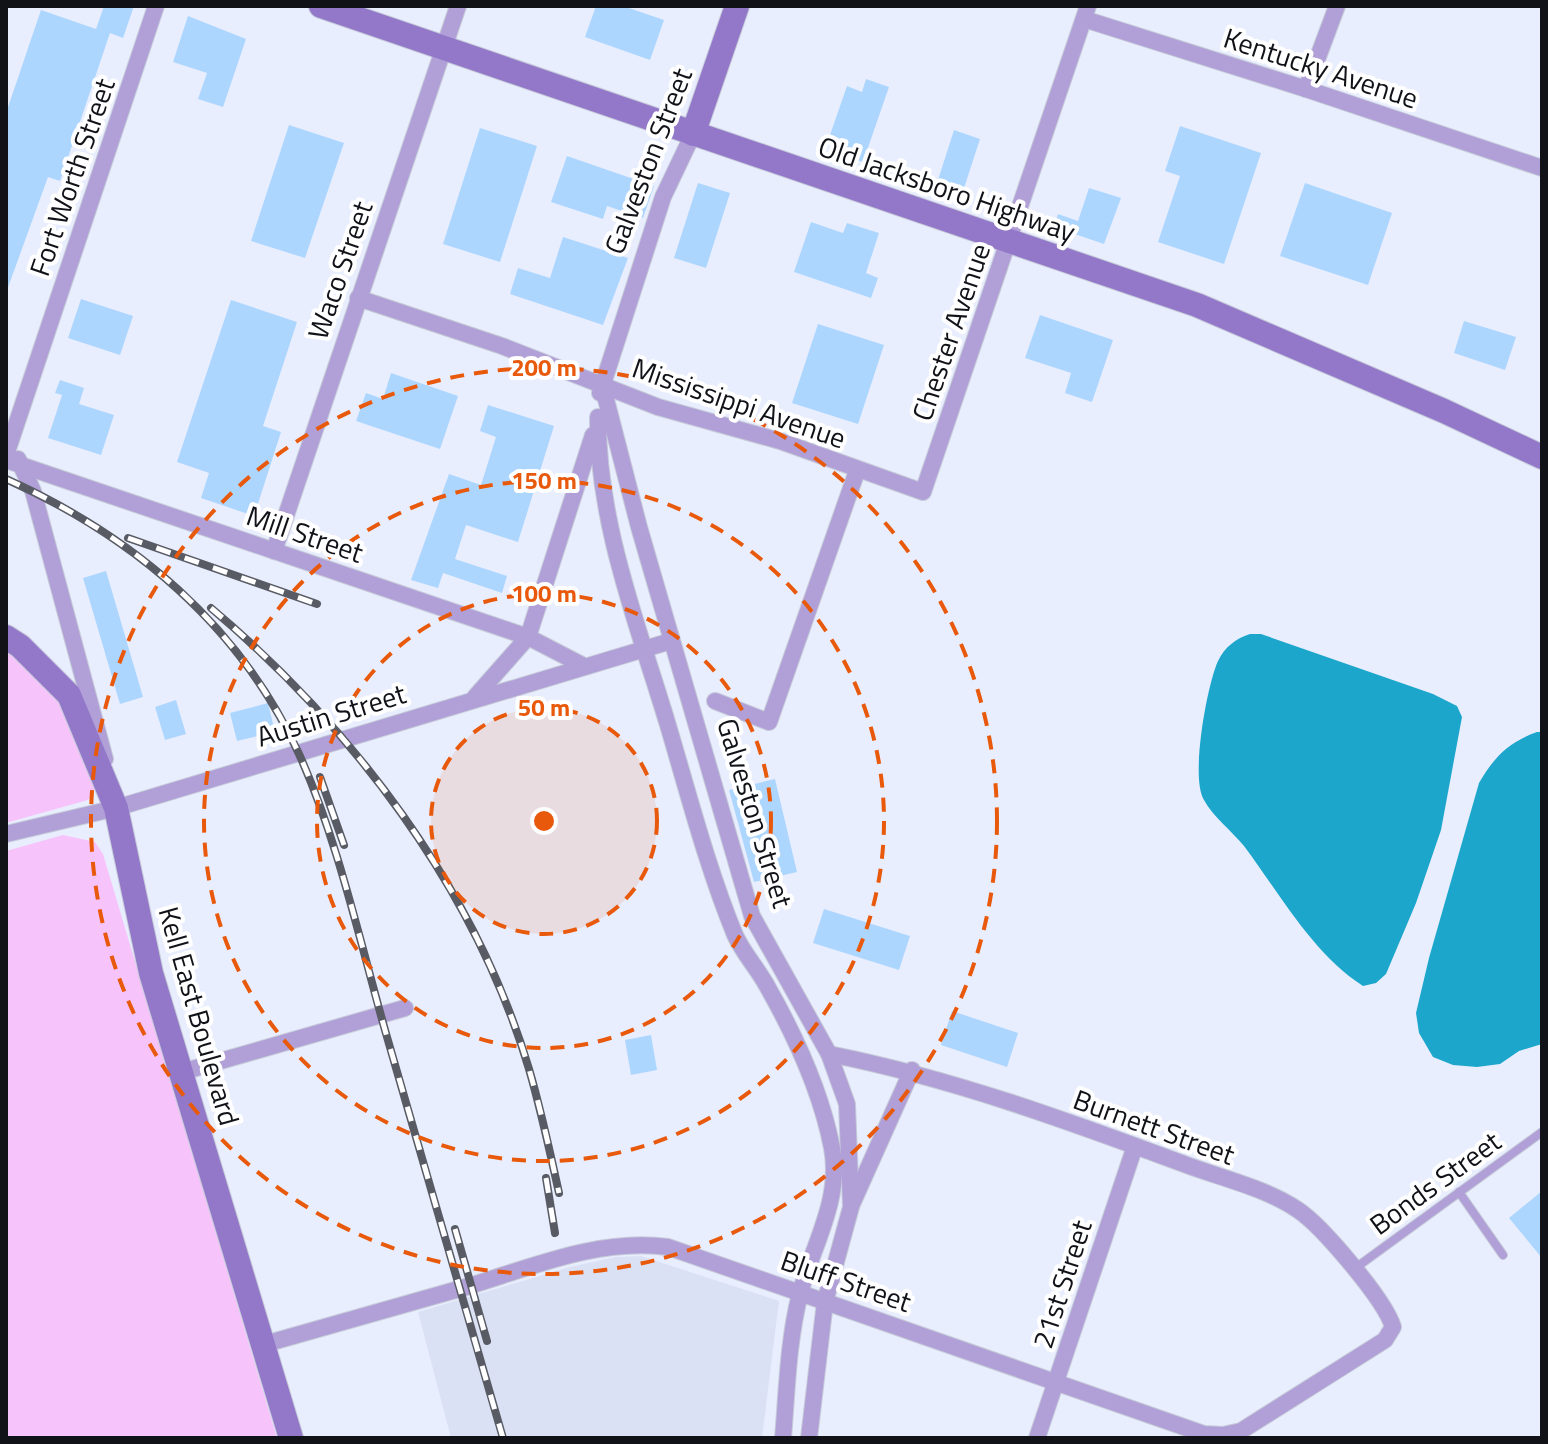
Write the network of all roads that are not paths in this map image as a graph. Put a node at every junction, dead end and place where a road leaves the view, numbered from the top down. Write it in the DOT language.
graph roads {
  1 [pos="156,6"];
  2 [pos="321,6"];
  3 [pos="458,6"];
  4 [pos="737,6"];
  5 [pos="1337,6"];
  6 [pos="1086,13"];
  7 [pos="443,49"];
  8 [pos="1306,89"];
  9 [pos="693,134"];
  10 [pos="1542,168"];
  11 [pos="1009,241"];
  12 [pos="358,298"];
  13 [pos="602,384"];
  14 [pos="598,417"];
  15 [pos="1542,457"];
  16 [pos="11,460"];
  17 [pos="857,471"];
  18 [pos="923,492"];
  19 [pos="274,551"];
  20 [pos="6,637"];
  21 [pos="528,637"];
  22 [pos="671,641"];
  23 [pos="645,650"];
  24 [pos="584,666"];
  25 [pos="474,699"];
  26 [pos="715,701"];
  27 [pos="116,808"];
  28 [pos="6,834"];
  29 [pos="405,1008"];
  30 [pos="829,1054"];
  31 [pos="912,1070"];
  32 [pos="182,1072"];
  33 [pos="1542,1132"];
  34 [pos="1135,1146"];
  35 [pos="1459,1192"];
  36 [pos="851,1207"];
  37 [pos="1503,1255"];
  38 [pos="1354,1270"];
  39 [pos="800,1293"];
  40 [pos="825,1302"];
  41 [pos="1385,1340"];
  42 [pos="265,1344"];
  43 [pos="1057,1381"];
  44 [pos="291,1438"];
  45 [pos="783,1438"];
  46 [pos="809,1438"];
  47 [pos="1037,1438"];
  1 -- 16 [label="street, Fort Worth Street"];
  2 -- 7 [label="main road, Old Jacksboro Highway"];
  3 -- 7 [label="street, Waco Street"];
  4 -- 9 [label="main road, Galveston Street"];
  5 -- 8 [label="street"];
  6 -- 8 [label="street, Kentucky Avenue"];
  6 -- 11 [label="street, Chester Avenue"];
  7 -- 9 [label="main road, Old Jacksboro Highway"];
  7 -- 12 [label="street, Waco Street"];
  8 -- 10 [label="street, Kentucky Avenue"];
  9 -- 11 [label="main road, Old Jacksboro Highway"];
  9 -- 13 [label="street, Galveston Street"];
  11 -- 15 [label="main road, Old Jacksboro Highway"];
  11 -- 18 [label="street, Chester Avenue"];
  12 -- 13 [label="street, Mississippi Avenue"];
  12 -- 19 [label="street, Waco Street"];
  13 -- 14 [label="street, Galveston Street"];
  13 -- 17 [label="street, Mississippi Avenue"];
  13 -- 22 [label="street, Galveston Street"];
  14 -- 21 [label="street, Galveston Street"];
  14 -- 23 [label="street, Galveston Street"];
  16 -- 19 [label="street, Mill Street"];
  16 -- 27 [label="street"];
  17 -- 18 [label="street, Mississippi Avenue"];
  17 -- 26 [label="street"];
  19 -- 21 [label="street, Mill Street"];
  20 -- 27 [label="main road, Kell East Boulevard"];
  21 -- 24 [label="street, Mill Street"];
  21 -- 25 [label="street, Galveston Street"];
  22 -- 23 [label="street, Austin Street"];
  22 -- 30 [label="street, Galveston Street"];
  23 -- 24 [label="street, Austin Street"];
  23 -- 39 [label="street, Galveston Street"];
  24 -- 25 [label="street, Austin Street"];
  25 -- 27 [label="street, Austin Street"];
  27 -- 28 [label="street, Austin Street"];
  27 -- 32 [label="main road, Kell East Boulevard"];
  29 -- 32 [label="street"];
  30 -- 31 [label="street, Burnett Street"];
  30 -- 36 [label="street, Galveston Street"];
  31 -- 34 [label="street, Burnett Street"];
  31 -- 36 [label="street"];
  32 -- 42 [label="main road, Kell East Boulevard"];
  33 -- 35 [label="lane, Bonds Street"];
  34 -- 38 [label="street, Burnett Street"];
  34 -- 43 [label="street, 21st Street"];
  35 -- 37 [label="lane"];
  35 -- 38 [label="lane, Bonds Street"];
  36 -- 40 [label="street, Galveston Street"];
  38 -- 41 [label="street, Burnett Street"];
  39 -- 40 [label="street, Bluff Street"];
  39 -- 42 [label="street, Bluff Street"];
  39 -- 45 [label="street, Galveston Street"];
  40 -- 43 [label="street, Bluff Street"];
  40 -- 46 [label="street, Galveston Street"];
  41 -- 43 [label="street, Bluff Street"];
  42 -- 44 [label="main road, Kell East Boulevard"];
  43 -- 47 [label="street, 21st Street"];
}
